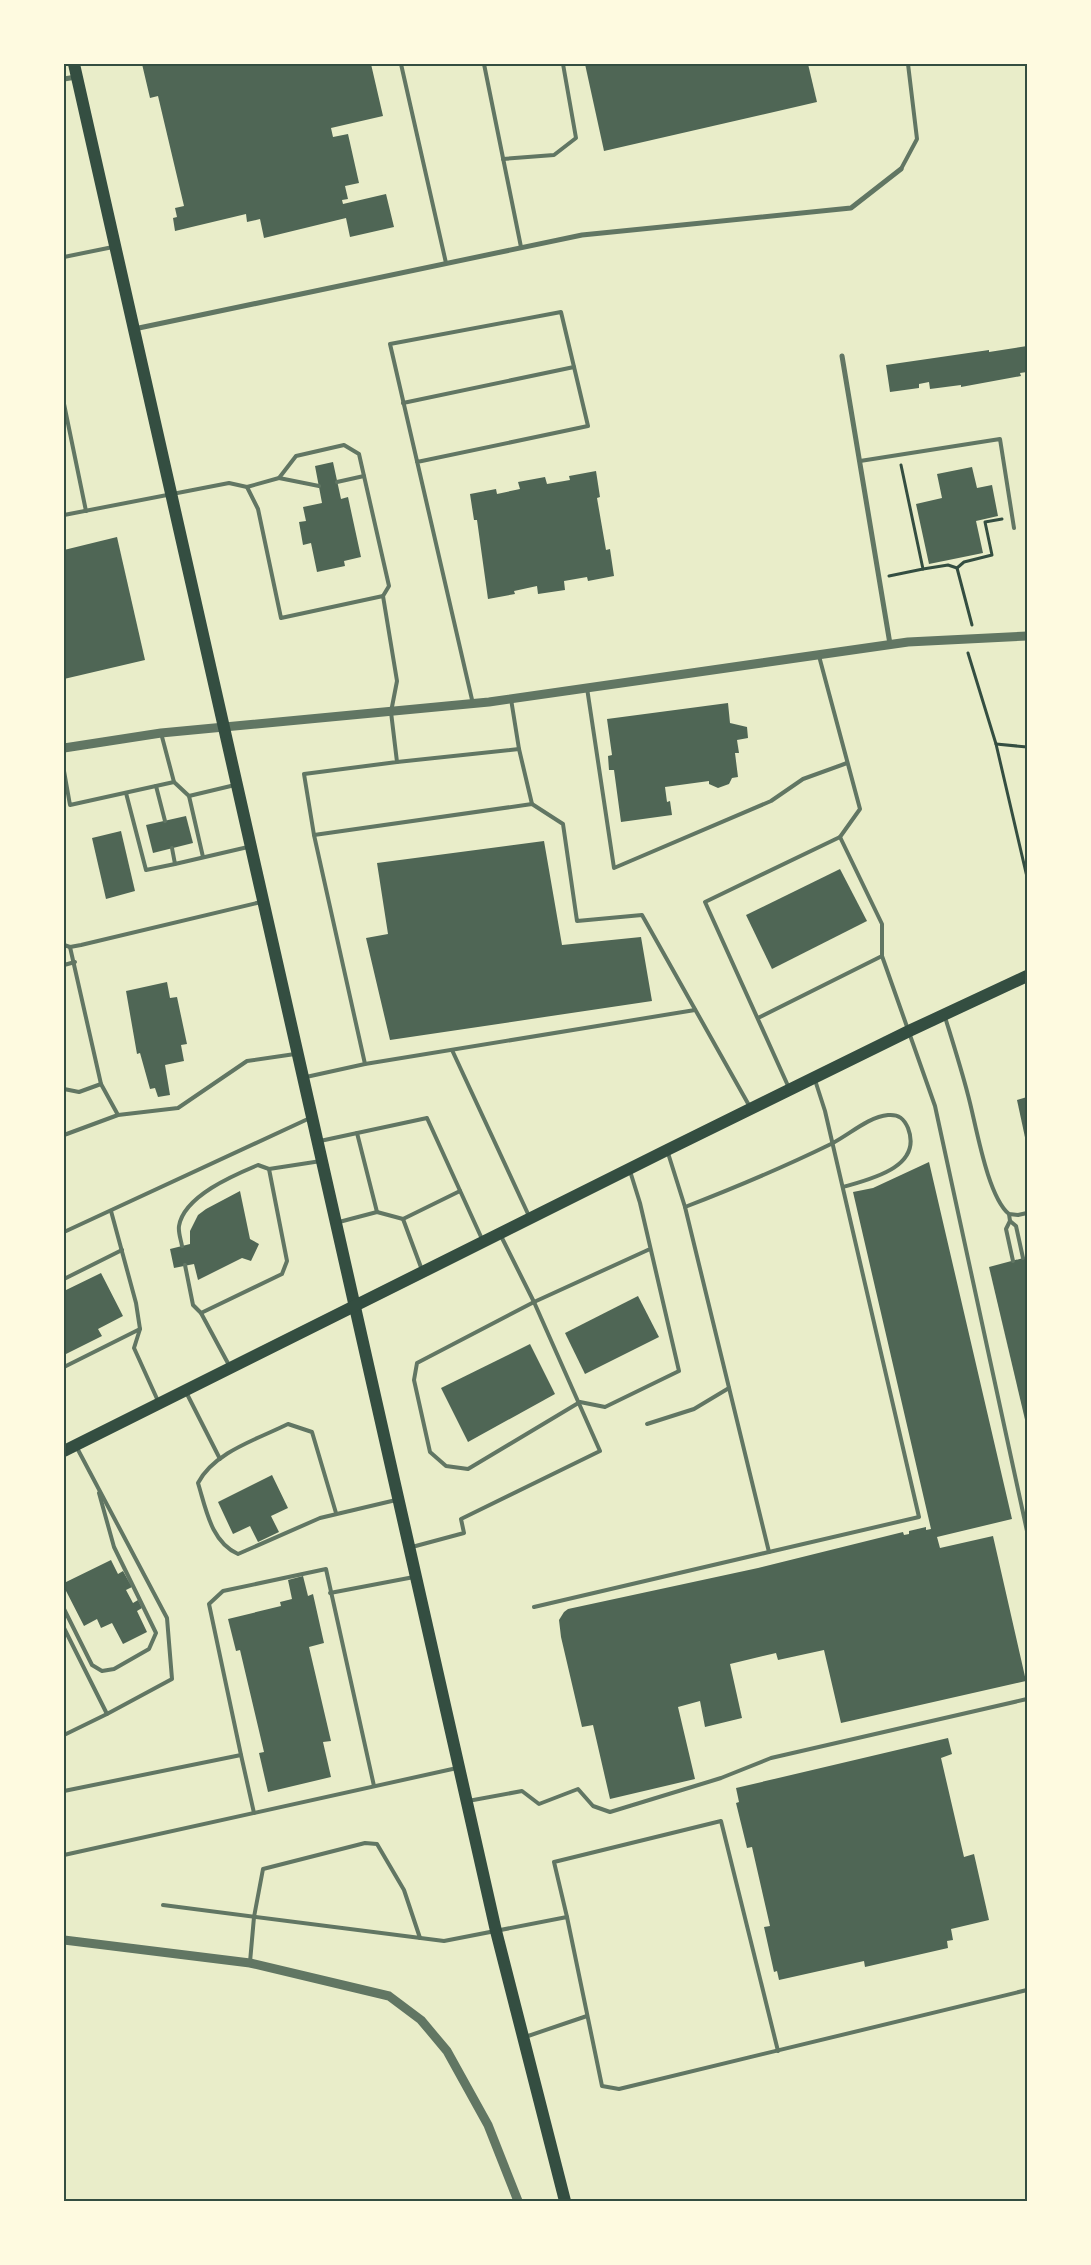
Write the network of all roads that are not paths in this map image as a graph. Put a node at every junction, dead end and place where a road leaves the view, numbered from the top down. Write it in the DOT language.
graph roads {
  1 [pos="401,64"];
  2 [pos="484,64"];
  3 [pos="563,64"];
  4 [pos="908,64"];
  5 [pos="71,73"];
  6 [pos="503,160"];
  7 [pos="900,169"];
  8 [pos="115,247"];
  9 [pos="521,247"];
  10 [pos="64,257"];
  11 [pos="446,263"];
  12 [pos="133,329"];
  13 [pos="842,356"];
  14 [pos="574,367"];
  15 [pos="403,403"];
  16 [pos="64,404"];
  17 [pos="860,461"];
  18 [pos="417,462"];
  19 [pos="364,476"];
  20 [pos="279,478"];
  21 [pos="337,482"];
  22 [pos="319,486"];
  23 [pos="247,487"];
  24 [pos="171,495"];
  25 [pos="86,511"];
  26 [pos="64,515"];
  27 [pos="1014,528"];
  28 [pos="383,596"];
  29 [pos="1027,636"];
  30 [pos="890,644"];
  31 [pos="818,655"];
  32 [pos="588,688"];
  33 [pos="511,699"];
  34 [pos="473,704"];
  35 [pos="391,712"];
  36 [pos="224,728"];
  37 [pos="161,733"];
  38 [pos="64,748"];
  39 [pos="519,749"];
  40 [pos="397,762"];
  41 [pos="848,762"];
  42 [pos="64,771"];
  43 [pos="174,782"];
  44 [pos="236,785"];
  45 [pos="156,786"];
  46 [pos="126,792"];
  47 [pos="188,796"];
  48 [pos="532,804"];
  49 [pos="165,821"];
  50 [pos="314,835"];
  51 [pos="840,836"];
  52 [pos="251,847"];
  53 [pos="172,848"];
  54 [pos="203,857"];
  55 [pos="176,864"];
  56 [pos="263,901"];
  57 [pos="64,945"];
  58 [pos="70,947"];
  59 [pos="882,956"];
  60 [pos="75,962"];
  61 [pos="64,965"];
  62 [pos="1027,976"];
  63 [pos="695,1010"];
  64 [pos="944,1015"];
  65 [pos="758,1018"];
  66 [pos="909,1031"];
  67 [pos="452,1050"];
  68 [pos="298,1054"];
  69 [pos="365,1064"];
  70 [pos="303,1077"];
  71 [pos="814,1078"];
  72 [pos="101,1084"];
  73 [pos="64,1089"];
  74 [pos="790,1090"];
  75 [pos="751,1109"];
  76 [pos="118,1115"];
  77 [pos="312,1117"];
  78 [pos="357,1133"];
  79 [pos="64,1135"];
  80 [pos="318,1142"];
  81 [pos="831,1144"];
  82 [pos="668,1150"];
  83 [pos="322,1161"];
  84 [pos="269,1169"];
  85 [pos="629,1169"];
  86 [pos="843,1187"];
  87 [pos="460,1191"];
  88 [pos="685,1207"];
  89 [pos="111,1211"];
  90 [pos="377,1212"];
  91 [pos="1027,1213"];
  92 [pos="1009,1214"];
  93 [pos="403,1218"];
  94 [pos="531,1218"];
  95 [pos="1010,1221"];
  96 [pos="336,1223"];
  97 [pos="64,1232"];
  98 [pos="499,1234"];
  99 [pos="484,1242"];
  100 [pos="182,1246"];
  101 [pos="650,1248"];
  102 [pos="122,1250"];
  103 [pos="1023,1258"];
  104 [pos="1013,1261"];
  105 [pos="185,1266"];
  106 [pos="422,1272"];
  107 [pos="64,1279"];
  108 [pos="534,1302"];
  109 [pos="354,1306"];
  110 [pos="201,1313"];
  111 [pos="140,1329"];
  112 [pos="64,1367"];
  113 [pos="231,1368"];
  114 [pos="729,1388"];
  115 [pos="185,1390"];
  116 [pos="580,1402"];
  117 [pos="159,1403"];
  118 [pos="648,1424"];
  119 [pos="76,1445"];
  120 [pos="64,1451"];
  121 [pos="220,1459"];
  122 [pos="97,1486"];
  123 [pos="399,1499"];
  124 [pos="336,1513"];
  125 [pos="1027,1531"];
  126 [pos="410,1547"];
  127 [pos="769,1552"];
  128 [pos="416,1577"];
  129 [pos="330,1593"];
  130 [pos="534,1607"];
  131 [pos="64,1609"];
  132 [pos="64,1632"];
  133 [pos="1027,1699"];
  134 [pos="107,1714"];
  135 [pos="64,1736"];
  136 [pos="241,1755"];
  137 [pos="459,1767"];
  138 [pos="374,1786"];
  139 [pos="64,1791"];
  140 [pos="467,1801"];
  141 [pos="254,1813"];
  142 [pos="64,1855"];
  143 [pos="163,1905"];
  144 [pos="254,1917"];
  145 [pos="567,1918"];
  146 [pos="496,1931"];
  147 [pos="420,1938"];
  148 [pos="64,1940"];
  149 [pos="250,1963"];
  150 [pos="1027,1990"];
  151 [pos="587,2016"];
  152 [pos="523,2038"];
  153 [pos="778,2051"];
  154 [pos="518,2201"];
  155 [pos="565,2201"];
  1 -- 11 [label="lane"];
  2 -- 6 [label="lane"];
  3 -- 6 [label="lane"];
  4 -- 7 [label="lane"];
  5 -- 8 [label="main road"];
  6 -- 9 [label="lane"];
  7 -- 9 [label="street"];
  8 -- 10 [label="lane"];
  8 -- 12 [label="main road"];
  9 -- 11 [label="street"];
  11 -- 12 [label="street"];
  12 -- 24 [label="main road"];
  13 -- 17 [label="street"];
  14 -- 15 [label="lane"];
  14 -- 15 [label="lane"];
  14 -- 18 [label="lane"];
  15 -- 18 [label="lane"];
  16 -- 25 [label="lane"];
  17 -- 27 [label="lane"];
  17 -- 30 [label="street"];
  18 -- 34 [label="lane"];
  19 -- 20 [label="lane"];
  19 -- 21 [label="lane"];
  19 -- 28 [label="lane"];
  20 -- 22 [label="lane"];
  20 -- 23 [label="lane"];
  23 -- 24 [label="lane"];
  23 -- 28 [label="lane"];
  24 -- 25 [label="lane"];
  24 -- 36 [label="main road"];
  25 -- 26 [label="lane"];
  28 -- 35 [label="lane"];
  29 -- 30 [label="street"];
  30 -- 31 [label="street"];
  31 -- 32 [label="street"];
  31 -- 41 [label="lane"];
  32 -- 33 [label="street"];
  32 -- 41 [label="lane"];
  33 -- 34 [label="street"];
  33 -- 39 [label="lane"];
  34 -- 35 [label="street"];
  35 -- 36 [label="street"];
  35 -- 40 [label="lane"];
  36 -- 37 [label="street"];
  36 -- 44 [label="main road"];
  37 -- 38 [label="street"];
  37 -- 43 [label="lane"];
  39 -- 40 [label="lane"];
  39 -- 48 [label="lane"];
  40 -- 50 [label="lane"];
  41 -- 51 [label="lane"];
  42 -- 46 [label="lane"];
  43 -- 45 [label="lane"];
  43 -- 47 [label="lane"];
  44 -- 47 [label="lane"];
  44 -- 52 [label="main road"];
  45 -- 46 [label="lane"];
  45 -- 49 [label="lane"];
  46 -- 55 [label="lane"];
  47 -- 54 [label="lane"];
  48 -- 50 [label="lane"];
  48 -- 63 [label="lane"];
  50 -- 69 [label="lane"];
  51 -- 59 [label="lane"];
  51 -- 65 [label="lane"];
  52 -- 54 [label="lane"];
  52 -- 56 [label="main road"];
  53 -- 55 [label="lane"];
  54 -- 55 [label="lane"];
  56 -- 58 [label="lane"];
  56 -- 68 [label="main road"];
  57 -- 58 [label="lane"];
  58 -- 60 [label="lane"];
  59 -- 65 [label="lane"];
  59 -- 66 [label="lane"];
  60 -- 61 [label="lane"];
  60 -- 72 [label="lane"];
  62 -- 64 [label="main road"];
  63 -- 67 [label="lane"];
  63 -- 75 [label="lane"];
  64 -- 66 [label="main road"];
  64 -- 92 [label="lane"];
  65 -- 74 [label="lane"];
  66 -- 71 [label="main road"];
  66 -- 125 [label="lane"];
  67 -- 69 [label="lane"];
  67 -- 94 [label="lane"];
  68 -- 70 [label="main road"];
  68 -- 76 [label="lane"];
  69 -- 70 [label="lane"];
  70 -- 77 [label="main road"];
  71 -- 74 [label="main road"];
  71 -- 81 [label="lane"];
  72 -- 73 [label="lane"];
  72 -- 76 [label="lane"];
  74 -- 75 [label="main road"];
  75 -- 82 [label="main road"];
  76 -- 79 [label="lane"];
  77 -- 80 [label="main road"];
  77 -- 89 [label="lane"];
  78 -- 80 [label="lane"];
  78 -- 87 [label="lane"];
  78 -- 90 [label="lane"];
  80 -- 83 [label="main road"];
  81 -- 86 [label="lane"];
  81 -- 86 [label="lane"];
  81 -- 88 [label="lane"];
  82 -- 85 [label="main road"];
  82 -- 88 [label="lane"];
  83 -- 84 [label="lane"];
  83 -- 96 [label="main road"];
  84 -- 100 [label="lane"];
  84 -- 110 [label="lane"];
  85 -- 94 [label="main road"];
  85 -- 101 [label="lane"];
  86 -- 127 [label="lane"];
  87 -- 93 [label="lane"];
  87 -- 99 [label="lane"];
  88 -- 114 [label="lane"];
  89 -- 97 [label="lane"];
  89 -- 102 [label="lane"];
  90 -- 93 [label="lane"];
  90 -- 96 [label="lane"];
  91 -- 92 [label="lane"];
  92 -- 95 [label="lane"];
  93 -- 106 [label="lane"];
  94 -- 98 [label="main road"];
  95 -- 103 [label="lane"];
  95 -- 104 [label="lane"];
  96 -- 109 [label="main road"];
  98 -- 99 [label="main road"];
  98 -- 108 [label="lane"];
  99 -- 106 [label="main road"];
  101 -- 108 [label="lane"];
  101 -- 116 [label="lane"];
  102 -- 107 [label="lane"];
  102 -- 111 [label="lane"];
  105 -- 110 [label="lane"];
  106 -- 109 [label="main road"];
  108 -- 116 [label="lane"];
  108 -- 116 [label="lane"];
  109 -- 113 [label="main road"];
  109 -- 123 [label="main road"];
  110 -- 113 [label="lane"];
  111 -- 112 [label="lane"];
  111 -- 117 [label="lane"];
  113 -- 115 [label="main road"];
  114 -- 118 [label="lane"];
  114 -- 127 [label="lane"];
  115 -- 117 [label="main road"];
  115 -- 121 [label="lane"];
  116 -- 126 [label="lane"];
  117 -- 119 [label="main road"];
  119 -- 120 [label="main road"];
  119 -- 122 [label="lane"];
  121 -- 124 [label="lane"];
  121 -- 124 [label="lane"];
  122 -- 131 [label="lane"];
  122 -- 134 [label="lane"];
  123 -- 124 [label="lane"];
  123 -- 126 [label="main road"];
  126 -- 128 [label="main road"];
  127 -- 130 [label="lane"];
  128 -- 129 [label="lane"];
  128 -- 137 [label="main road"];
  129 -- 136 [label="lane"];
  129 -- 138 [label="lane"];
  132 -- 134 [label="lane"];
  133 -- 140 [label="lane"];
  134 -- 135 [label="lane"];
  136 -- 139 [label="lane"];
  136 -- 141 [label="lane"];
  137 -- 138 [label="lane"];
  137 -- 140 [label="main road"];
  138 -- 141 [label="lane"];
  140 -- 146 [label="main road"];
  141 -- 142 [label="lane"];
  143 -- 144 [label="lane"];
  144 -- 147 [label="lane"];
  144 -- 147 [label="lane"];
  144 -- 149 [label="lane"];
  145 -- 146 [label="lane"];
  145 -- 151 [label="lane"];
  145 -- 153 [label="lane"];
  146 -- 147 [label="lane"];
  146 -- 152 [label="main road"];
  148 -- 149 [label="street"];
  149 -- 154 [label="street"];
  150 -- 153 [label="lane"];
  151 -- 152 [label="lane"];
  151 -- 153 [label="lane"];
  152 -- 155 [label="main road"];
}
